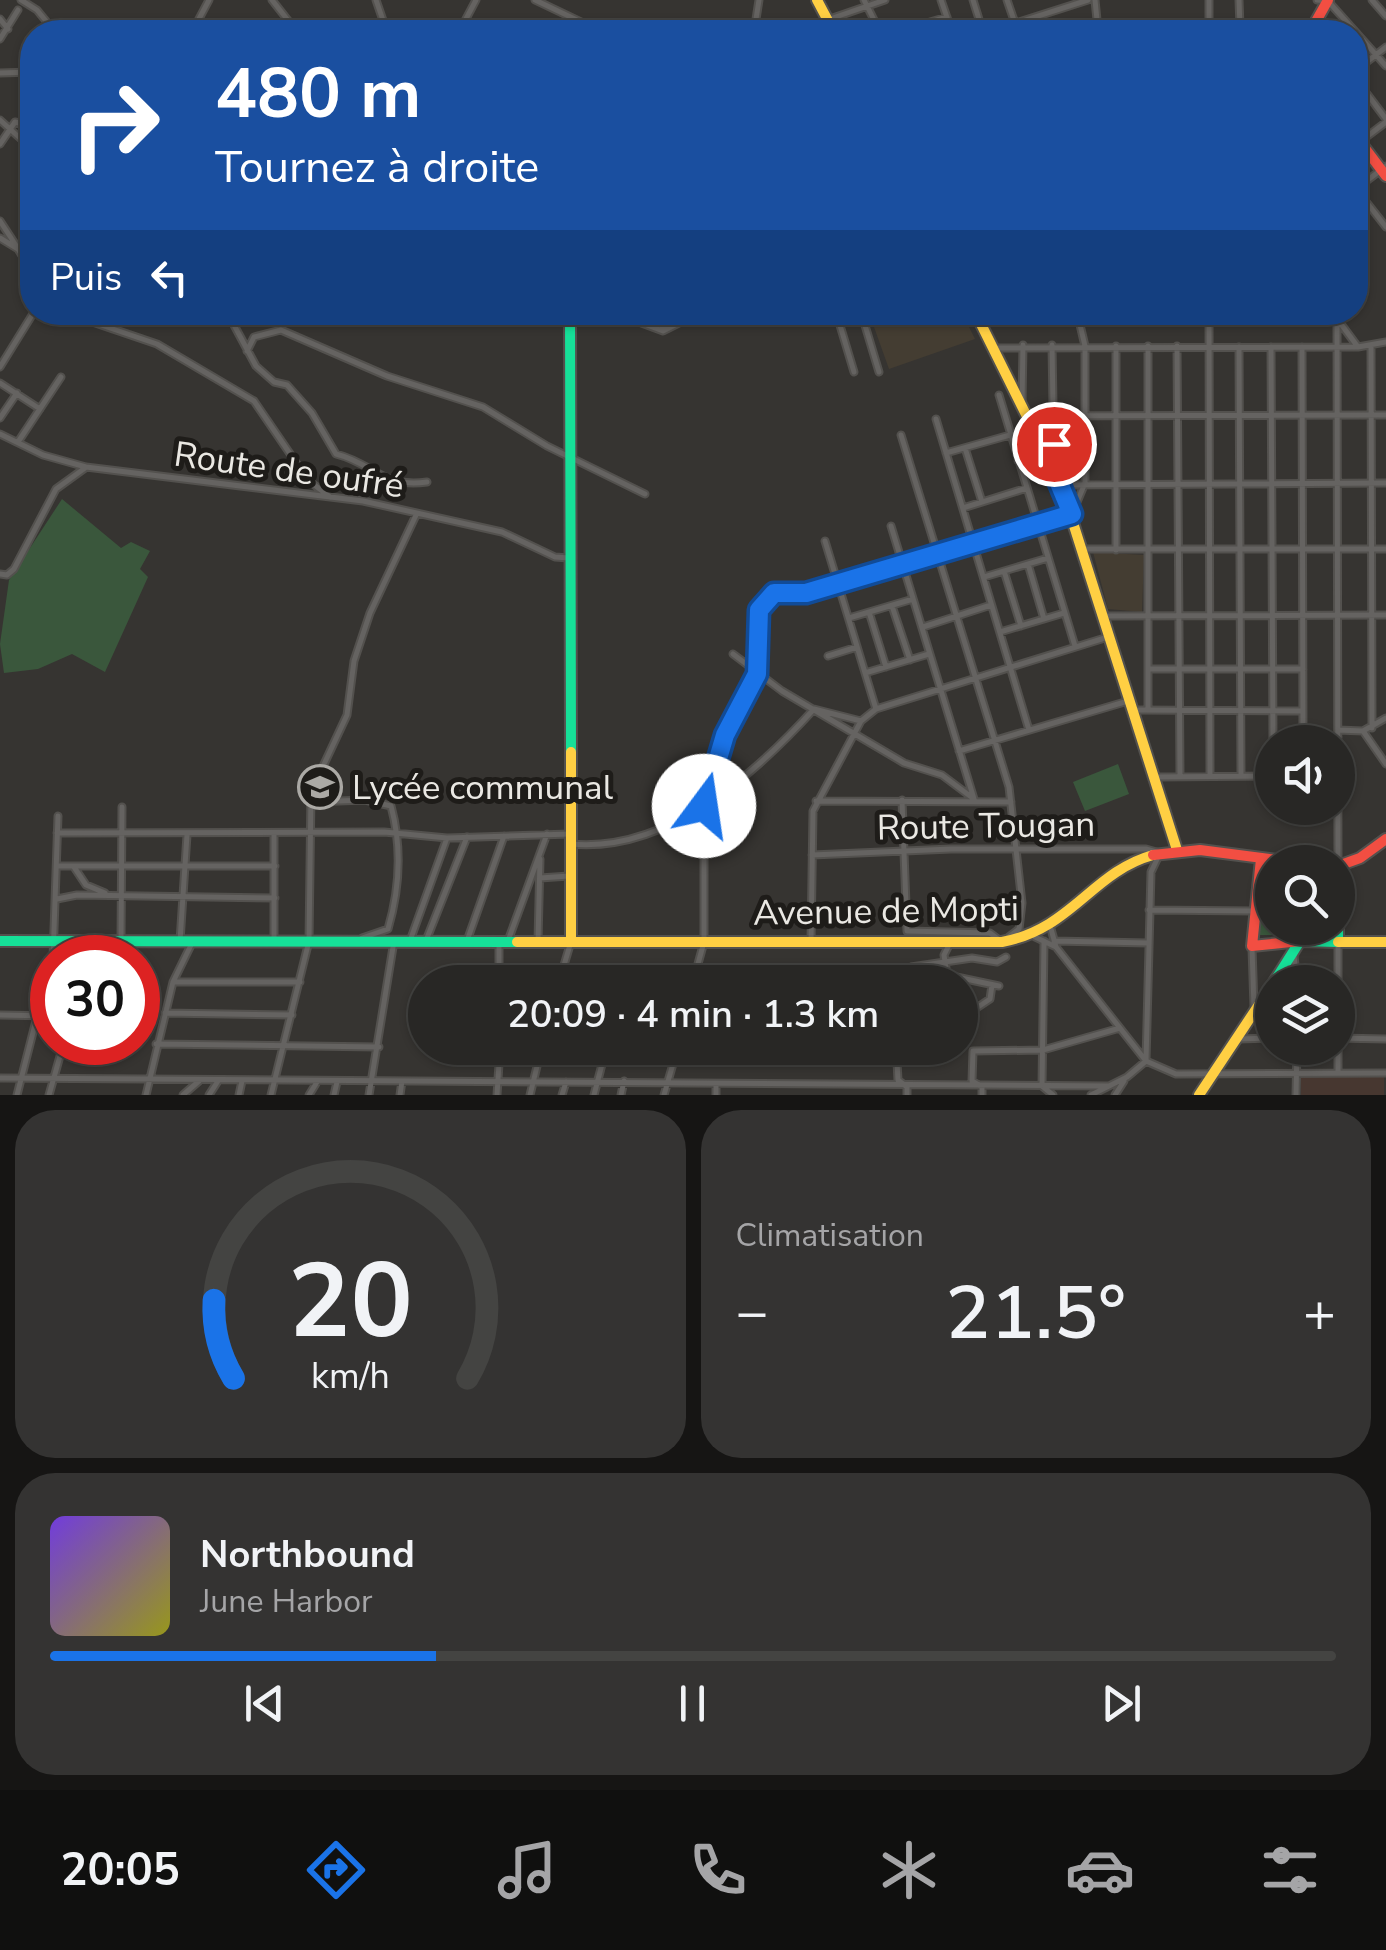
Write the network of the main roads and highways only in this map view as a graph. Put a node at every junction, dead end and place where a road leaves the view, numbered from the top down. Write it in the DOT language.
graph roads {
  1 [pos="1368,150"];
  2 [pos="1385,171"];
  3 [pos="570,325"];
  4 [pos="982,325"];
  5 [pos="1172,834"];
  6 [pos="1386,839"];
  7 [pos="1177,850"];
  8 [pos="1386,850"];
  9 [pos="1162,853"];
  10 [pos="1255,858"];
  11 [pos="1355,860"];
  12 [pos="1255,920"];
  13 [pos="0,941"];
  14 [pos="571,942"];
  15 [pos="1355,942"];
  16 [pos="1386,942"];
  17 [pos="1264,945"];
  18 [pos="1255,1013"];
  19 [pos="1198,1095"];
  1 -- 2 [label="main road"];
  3 -- 14 [label="main road"];
  4 -- 5 [label="main road"];
  5 -- 7 [label="main road"];
  5 -- 9 [label="main road"];
  6 -- 8 [label="main road"];
  6 -- 11 [label="main road"];
  7 -- 9 [label="main road, Avenue de Mopti"];
  7 -- 10 [label="main road, Avenue de Mopti"];
  9 -- 14 [label="main road, Avenue de Mopti"];
  12 -- 17 [label="main road"];
  13 -- 14 [label="main road, Avenue de Mopti"];
  15 -- 16 [label="main road"];
  18 -- 19 [label="main road"];
}
